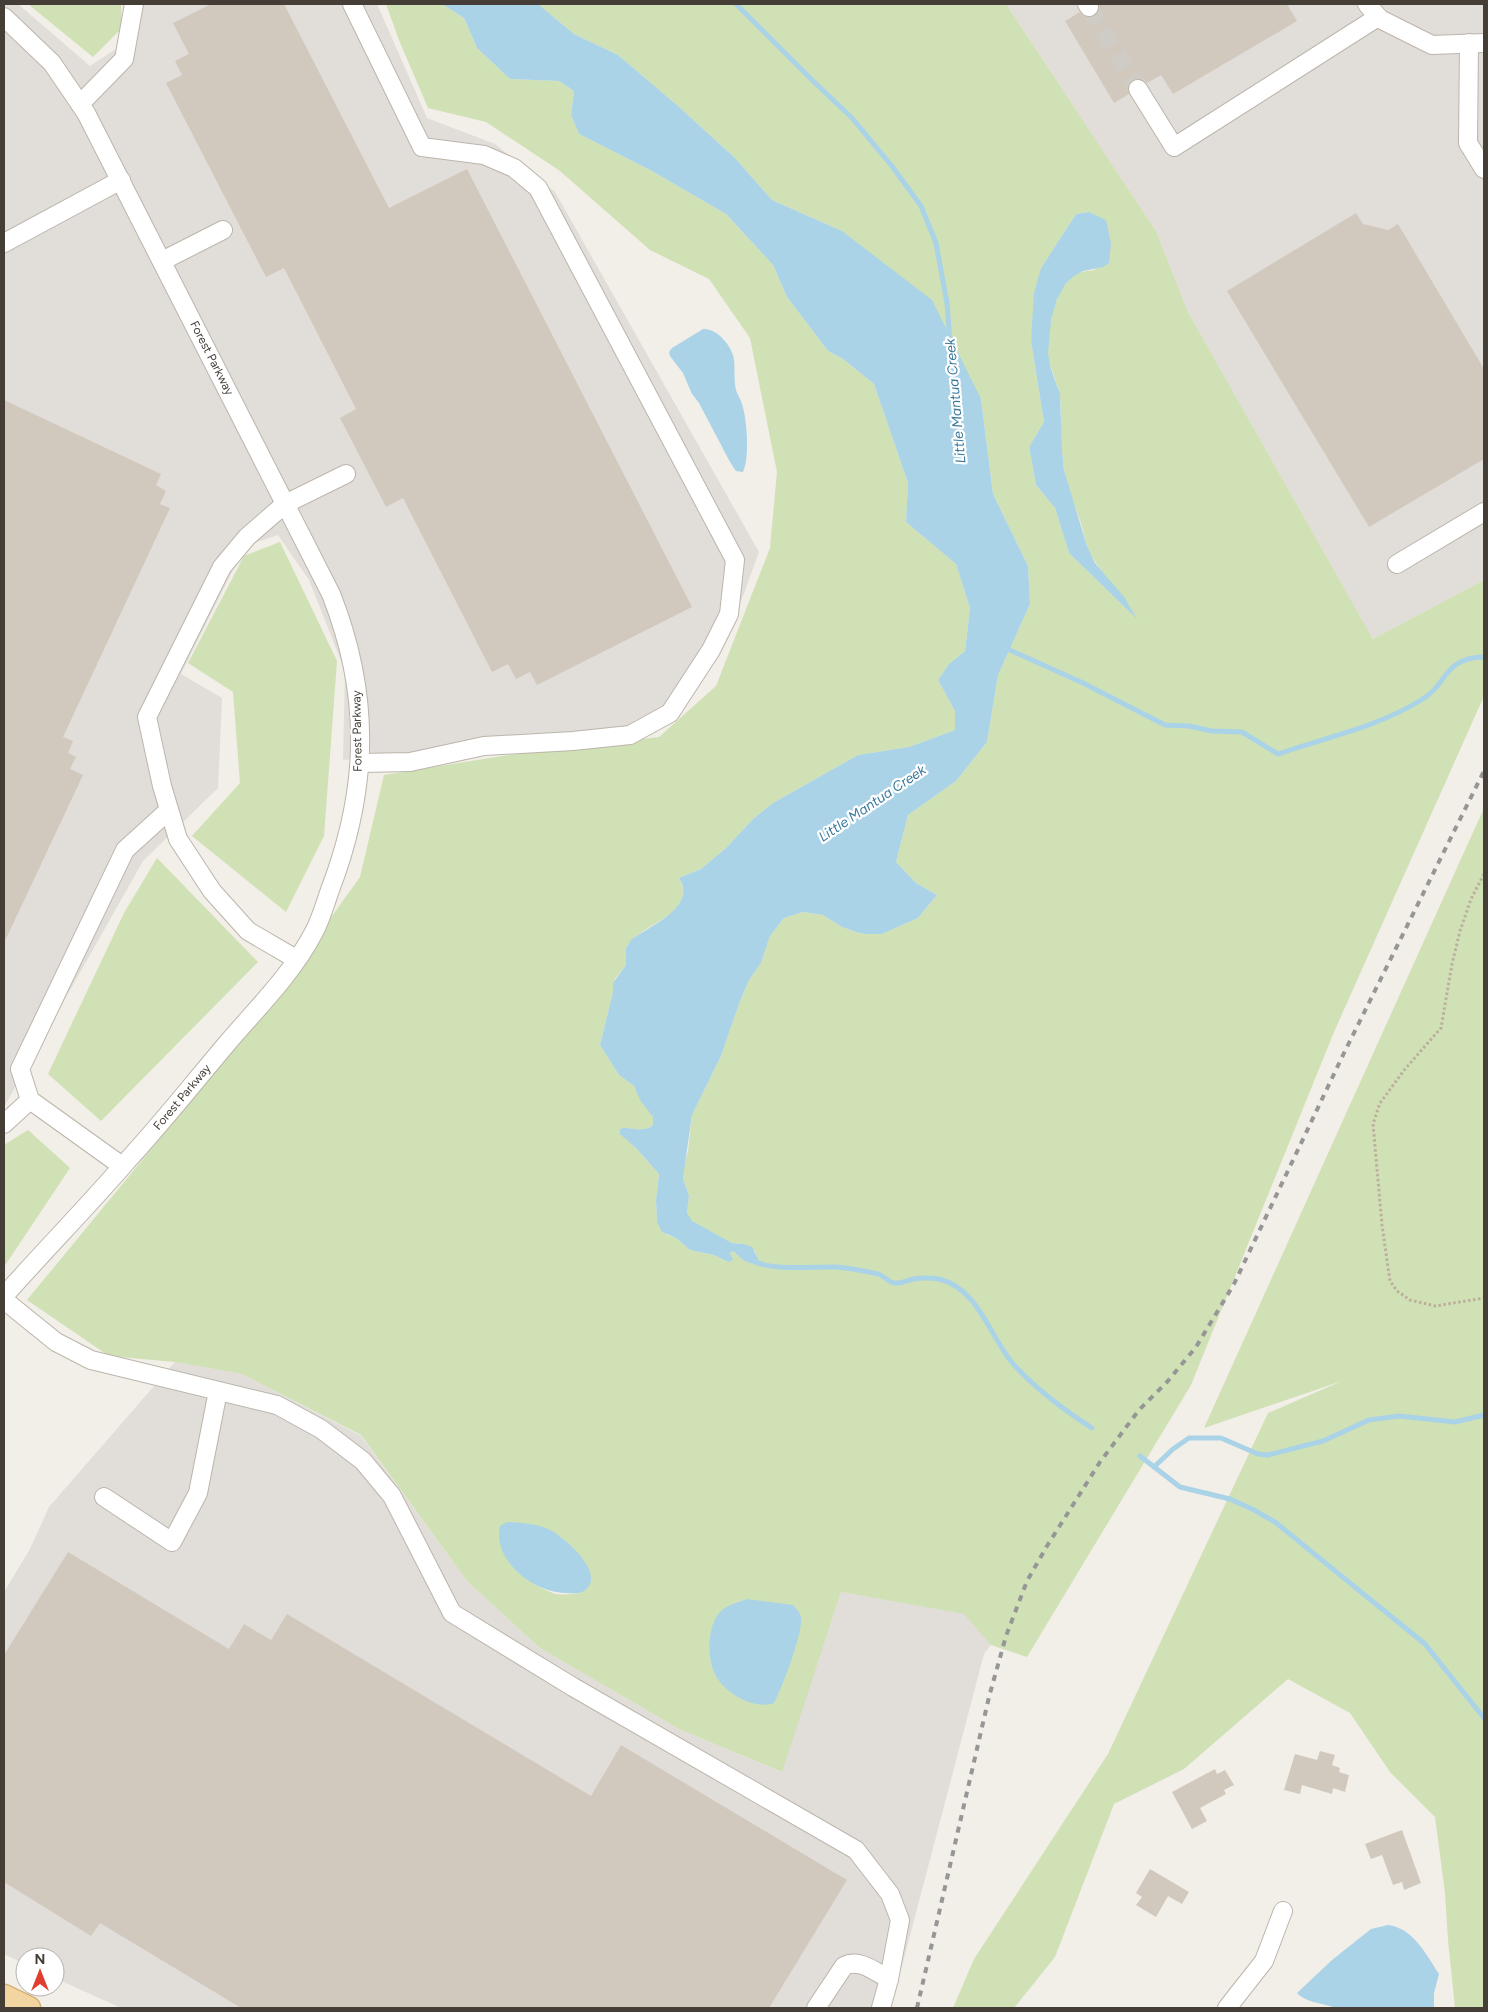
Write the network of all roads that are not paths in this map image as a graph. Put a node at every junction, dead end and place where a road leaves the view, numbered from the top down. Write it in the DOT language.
graph roads {
  1 [pos="134,4"];
  2 [pos="352,4"];
  3 [pos="1373,10"];
  4 [pos="4,17"];
  5 [pos="1477,43"];
  6 [pos="1138,88"];
  7 [pos="80,104"];
  8 [pos="1484,169"];
  9 [pos="121,180"];
  10 [pos="223,230"];
  11 [pos="4,243"];
  12 [pos="162,261"];
  13 [pos="346,474"];
  14 [pos="285,504"];
  15 [pos="1484,512"];
  16 [pos="1397,564"];
  17 [pos="360,763"];
  18 [pos="170,810"];
  19 [pos="296,959"];
  20 [pos="30,1100"];
  21 [pos="4,1124"];
  22 [pos="122,1166"];
  23 [pos="4,1298"];
  24 [pos="218,1391"];
  25 [pos="104,1497"];
  26 [pos="1283,1911"];
  27 [pos="889,1979"];
  28 [pos="4,1996"];
  29 [pos="29,2008"];
  30 [pos="816,2008"];
  31 [pos="881,2008"];
  32 [pos="1227,2008"];
  1 -- 7 [label="street"];
  2 -- 17 [label="street"];
  3 -- 5 [label="street"];
  3 -- 6 [label="street"];
  4 -- 7 [label="street, Forest Parkway"];
  5 -- 8 [label="street"];
  7 -- 9 [label="street, Forest Parkway"];
  9 -- 11 [label="street"];
  9 -- 12 [label="street, Forest Parkway"];
  10 -- 12 [label="street"];
  12 -- 14 [label="street, Forest Parkway"];
  13 -- 14 [label="street"];
  14 -- 17 [label="street, Forest Parkway"];
  14 -- 18 [label="street"];
  15 -- 16 [label="street"];
  17 -- 19 [label="street, Forest Parkway"];
  18 -- 19 [label="street"];
  18 -- 20 [label="street"];
  19 -- 22 [label="street, Forest Parkway"];
  20 -- 21 [label="street"];
  20 -- 22 [label="street"];
  22 -- 23 [label="street, Forest Parkway"];
  23 -- 24 [label="street"];
  24 -- 25 [label="street"];
  24 -- 27 [label="street"];
  26 -- 32 [label="street"];
  27 -- 30 [label="street"];
  27 -- 31 [label="street"];
  28 -- 29 [label="main road"];
}
